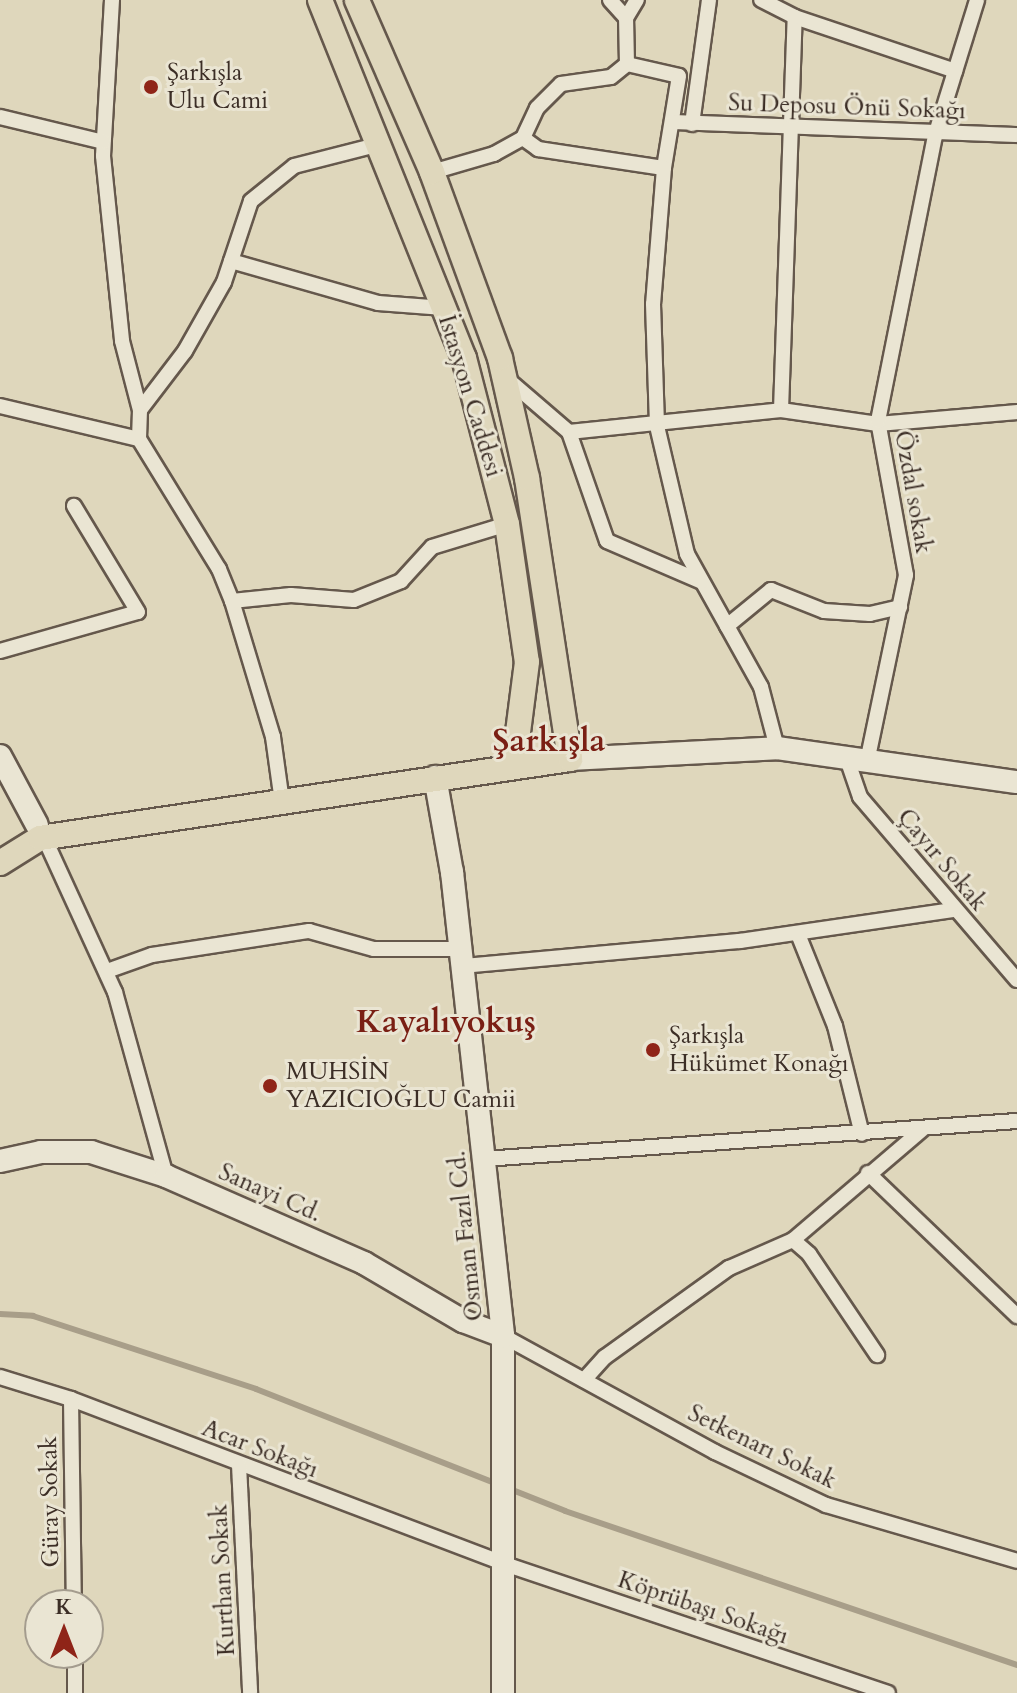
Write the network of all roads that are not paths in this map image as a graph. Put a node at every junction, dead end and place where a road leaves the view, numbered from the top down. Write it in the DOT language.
graph roads {
  1 [pos="112,0"];
  2 [pos="320,0"];
  3 [pos="357,0"];
  4 [pos="610,0"];
  5 [pos="637,0"];
  6 [pos="709,0"];
  7 [pos="761,0"];
  8 [pos="977,0"];
  9 [pos="795,17"];
  10 [pos="626,18"];
  11 [pos="627,64"];
  12 [pos="955,71"];
  13 [pos="0,117"];
  14 [pos="674,122"];
  15 [pos="692,124"];
  16 [pos="788,126"];
  17 [pos="1017,135"];
  18 [pos="935,136"];
  19 [pos="523,138"];
  20 [pos="103,142"];
  21 [pos="380,144"];
  22 [pos="664,168"];
  23 [pos="432,172"];
  24 [pos="231,261"];
  25 [pos="444,308"];
  26 [pos="504,377"];
  27 [pos="0,406"];
  28 [pos="140,410"];
  29 [pos="781,410"];
  30 [pos="1017,412"];
  31 [pos="878,424"];
  32 [pos="657,426"];
  33 [pos="569,432"];
  34 [pos="139,439"];
  35 [pos="74,506"];
  36 [pos="507,524"];
  37 [pos="702,582"];
  38 [pos="232,601"];
  39 [pos="900,607"];
  40 [pos="727,626"];
  41 [pos="0,651"];
  42 [pos="777,748"];
  43 [pos="0,756"];
  44 [pos="570,759"];
  45 [pos="857,760"];
  46 [pos="514,764"];
  47 [pos="435,777"];
  48 [pos="1017,782"];
  49 [pos="282,802"];
  50 [pos="41,831"];
  51 [pos="0,863"];
  52 [pos="953,910"];
  53 [pos="798,934"];
  54 [pos="462,957"];
  55 [pos="107,971"];
  56 [pos="1017,980"];
  57 [pos="1017,1121"];
  58 [pos="924,1129"];
  59 [pos="862,1134"];
  60 [pos="484,1159"];
  61 [pos="0,1161"];
  62 [pos="868,1173"];
  63 [pos="166,1176"];
  64 [pos="793,1240"];
  65 [pos="1017,1316"];
  66 [pos="503,1336"];
  67 [pos="877,1355"];
  68 [pos="0,1377"];
  69 [pos="584,1380"];
  70 [pos="71,1399"];
  71 [pos="239,1465"];
  72 [pos="505,1556"];
  73 [pos="1017,1561"];
  74 [pos="74,1589"];
  75 [pos="75,1669"];
  76 [pos="75,1693"];
  77 [pos="250,1693"];
  78 [pos="503,1693"];
  79 [pos="888,1693"];
  1 -- 20 [label="street"];
  2 -- 21 [label="main road, İstasyon Caddesi"];
  3 -- 23 [label="main road, İstasyon Caddesi"];
  4 -- 10 [label="street"];
  5 -- 10 [label="street"];
  6 -- 15 [label="street"];
  7 -- 9 [label="street"];
  8 -- 12 [label="street, Özdal sokak"];
  9 -- 12 [label="street"];
  9 -- 16 [label="street"];
  10 -- 11 [label="street"];
  11 -- 14 [label="street"];
  11 -- 19 [label="street"];
  12 -- 18 [label="street, Özdal sokak"];
  13 -- 20 [label="street"];
  14 -- 15 [label="street, Su Deposu Önü Sokağı"];
  14 -- 22 [label="street"];
  15 -- 16 [label="street, Su Deposu Önü Sokağı"];
  16 -- 18 [label="street, Su Deposu Önü Sokağı"];
  16 -- 29 [label="street"];
  17 -- 18 [label="street, Su Deposu Önü Sokağı"];
  18 -- 31 [label="street, Özdal sokak"];
  19 -- 22 [label="street"];
  19 -- 23 [label="street"];
  20 -- 28 [label="street"];
  21 -- 24 [label="street"];
  21 -- 25 [label="main road, İstasyon Caddesi"];
  22 -- 32 [label="street"];
  23 -- 26 [label="main road, İstasyon Caddesi"];
  24 -- 25 [label="street"];
  24 -- 28 [label="street"];
  25 -- 36 [label="main road, İstasyon Caddesi"];
  26 -- 33 [label="street"];
  26 -- 44 [label="main road, İstasyon Caddesi"];
  27 -- 34 [label="street"];
  28 -- 34 [label="street"];
  29 -- 31 [label="street"];
  29 -- 32 [label="street"];
  30 -- 31 [label="street"];
  31 -- 39 [label="street, Özdal sokak"];
  32 -- 33 [label="street"];
  32 -- 37 [label="street"];
  33 -- 37 [label="street"];
  34 -- 38 [label="street"];
  35 -- 41 [label="street"];
  36 -- 38 [label="street"];
  36 -- 46 [label="main road, İstasyon Caddesi"];
  37 -- 40 [label="street"];
  38 -- 49 [label="street"];
  39 -- 40 [label="street"];
  39 -- 45 [label="street, Özdal sokak"];
  40 -- 42 [label="street"];
  42 -- 44 [label="street"];
  42 -- 45 [label="street"];
  43 -- 50 [label="street"];
  44 -- 46 [label="main road"];
  45 -- 48 [label="street"];
  45 -- 52 [label="street, Çayır Sokak"];
  46 -- 47 [label="main road"];
  47 -- 49 [label="main road"];
  47 -- 54 [label="street, Osman Fazıl Cd."];
  49 -- 50 [label="main road"];
  50 -- 51 [label="main road"];
  50 -- 55 [label="street"];
  52 -- 53 [label="street"];
  52 -- 56 [label="street, Çayır Sokak"];
  53 -- 54 [label="street"];
  53 -- 59 [label="street"];
  54 -- 55 [label="street"];
  54 -- 60 [label="street, Osman Fazıl Cd."];
  55 -- 63 [label="street"];
  57 -- 58 [label="street"];
  58 -- 59 [label="street"];
  58 -- 62 [label="street"];
  59 -- 60 [label="street"];
  60 -- 66 [label="street, Osman Fazıl Cd."];
  61 -- 63 [label="street, Sanayi Cd."];
  62 -- 64 [label="street"];
  62 -- 65 [label="street"];
  63 -- 66 [label="street, Sanayi Cd."];
  64 -- 67 [label="street"];
  64 -- 69 [label="street"];
  66 -- 69 [label="street, Setkenarı Sokak"];
  66 -- 72 [label="street, Osman Fazıl Cd."];
  68 -- 70 [label="street, Acar Sokağı"];
  69 -- 73 [label="street, Setkenarı Sokak"];
  70 -- 71 [label="street, Acar Sokağı"];
  70 -- 74 [label="street, Güray Sokak"];
  71 -- 72 [label="street, Acar Sokağı"];
  71 -- 77 [label="street, Kurthan Sokak"];
  72 -- 78 [label="street, Osman Fazıl Cd."];
  72 -- 79 [label="street, Köprübaşı Sokağı"];
  75 -- 76 [label="street"];
}
